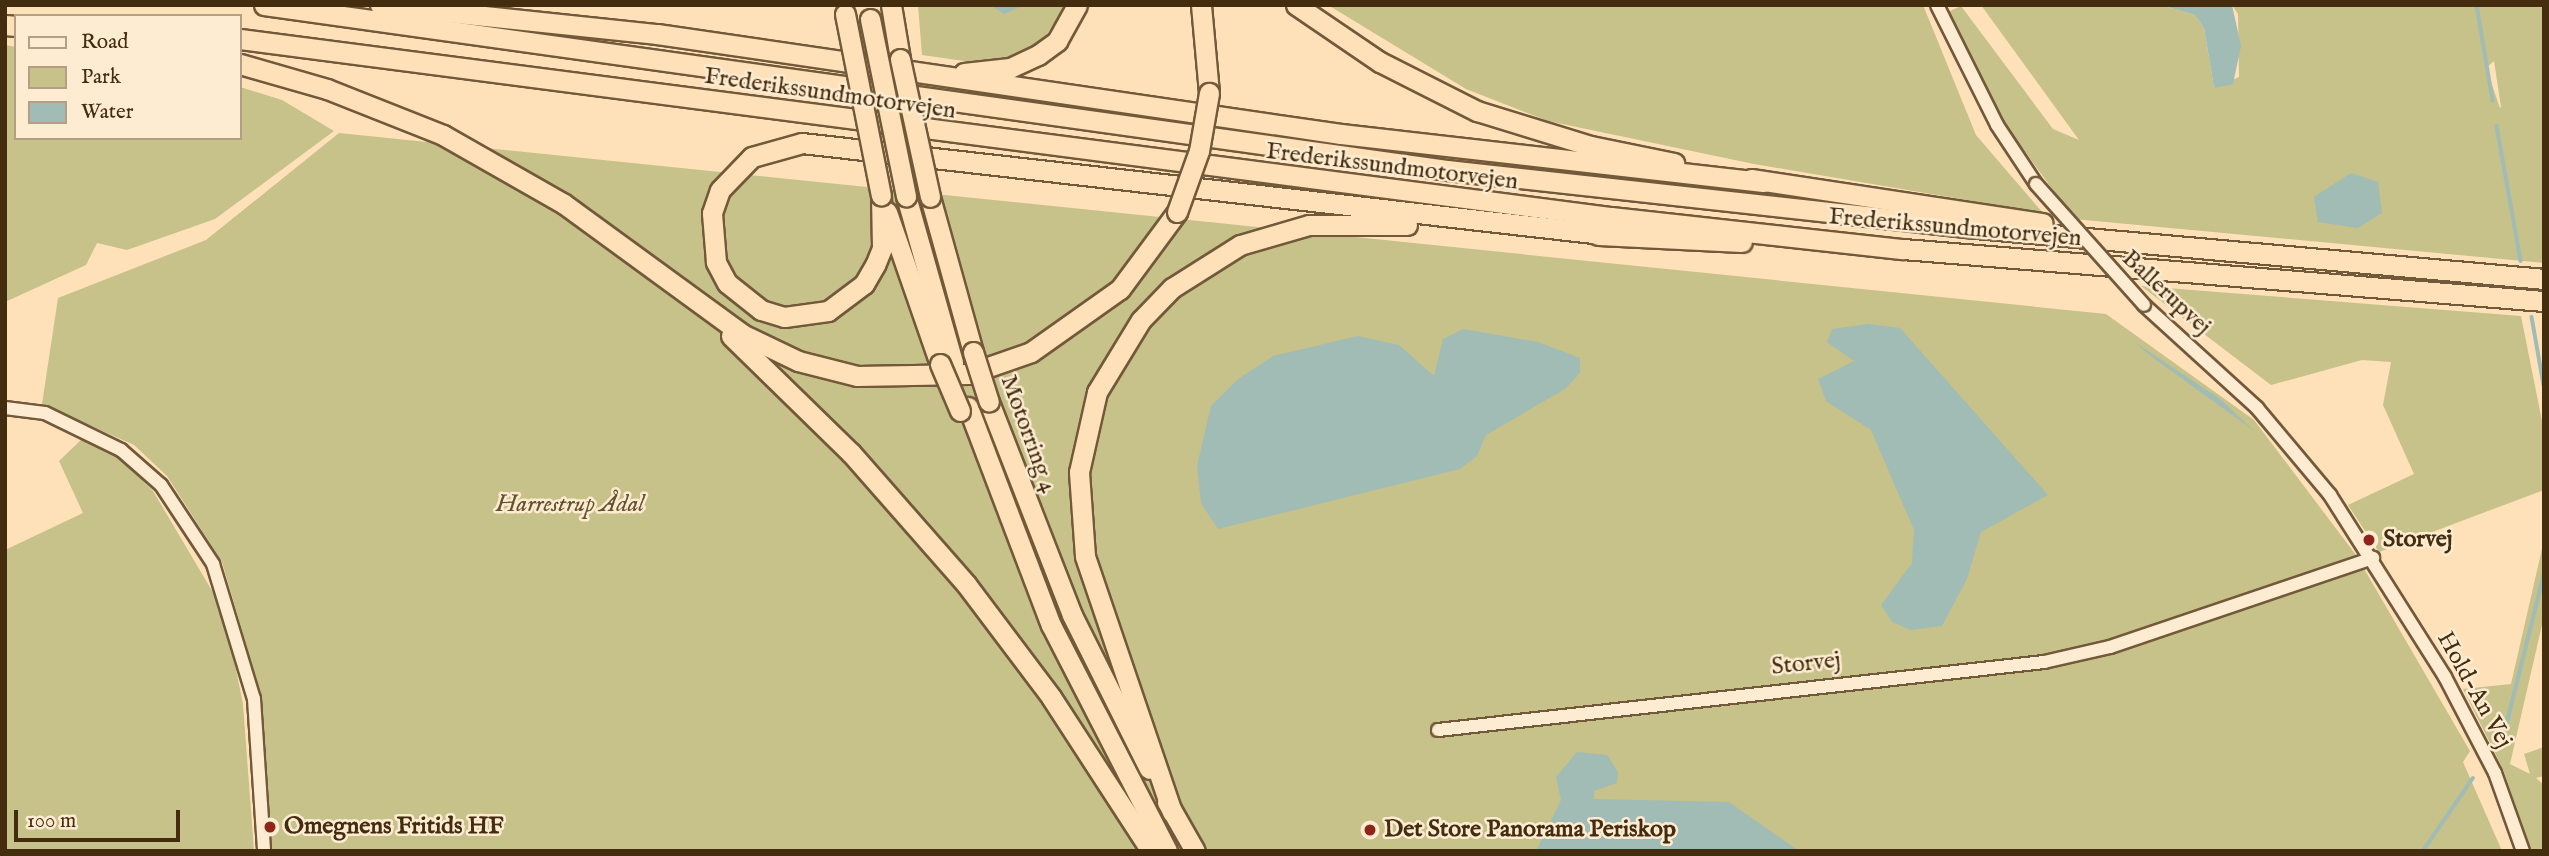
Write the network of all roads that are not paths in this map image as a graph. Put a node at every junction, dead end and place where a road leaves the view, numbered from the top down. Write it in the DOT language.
graph roads {
  1 [pos="264,5"];
  2 [pos="380,5"];
  3 [pos="538,5"];
  4 [pos="1077,5"];
  5 [pos="1201,5"];
  6 [pos="1296,5"];
  7 [pos="1937,5"];
  8 [pos="845,10"];
  9 [pos="869,12"];
  10 [pos="897,14"];
  11 [pos="657,34"];
  12 [pos="242,39"];
  13 [pos="242,65"];
  14 [pos="907,65"];
  15 [pos="1763,182"];
  16 [pos="881,195"];
  17 [pos="1611,235"];
  18 [pos="1841,242"];
  19 [pos="2154,246"];
  20 [pos="2544,279"];
  21 [pos="2544,301"];
  22 [pos="697,303"];
  23 [pos="946,363"];
  24 [pos="5,408"];
  25 [pos="2373,558"];
  26 [pos="1438,730"];
  27 [pos="1172,812"];
  28 [pos="264,851"];
  29 [pos="1151,851"];
  30 [pos="1167,851"];
  31 [pos="1195,851"];
  32 [pos="2523,851"];
  1 -- 19 [label="highway, Frederikssundmotorvejen"];
  2 -- 11 [label="highway"];
  3 -- 11 [label="highway"];
  4 -- 14 [label="highway"];
  5 -- 22 [label="highway, bridge"];
  6 -- 15 [label="highway"];
  7 -- 25 [label="street, Ballerupvej, bridge"];
  8 -- 16 [label="highway, bridge"];
  9 -- 23 [label="highway, Motorring 4, bridge"];
  10 -- 14 [label="highway, Motorring 4"];
  11 -- 14 [label="highway"];
  12 -- 18 [label="highway, Frederikssundmotorvejen"];
  13 -- 22 [label="highway"];
  14 -- 15 [label="highway"];
  14 -- 27 [label="highway, Motorring 4, bridge"];
  15 -- 19 [label="highway"];
  16 -- 17 [label="highway"];
  16 -- 23 [label="highway"];
  17 -- 18 [label="highway"];
  17 -- 27 [label="highway"];
  18 -- 21 [label="highway, Frederikssundmotorvejen"];
  19 -- 20 [label="highway, Frederikssundmotorvejen"];
  22 -- 29 [label="highway"];
  23 -- 30 [label="highway, Motorring 4"];
  24 -- 28 [label="street"];
  25 -- 26 [label="street, Storvej"];
  25 -- 32 [label="street, Hold-An Vej"];
  27 -- 31 [label="highway, Motorring 4"];
}
